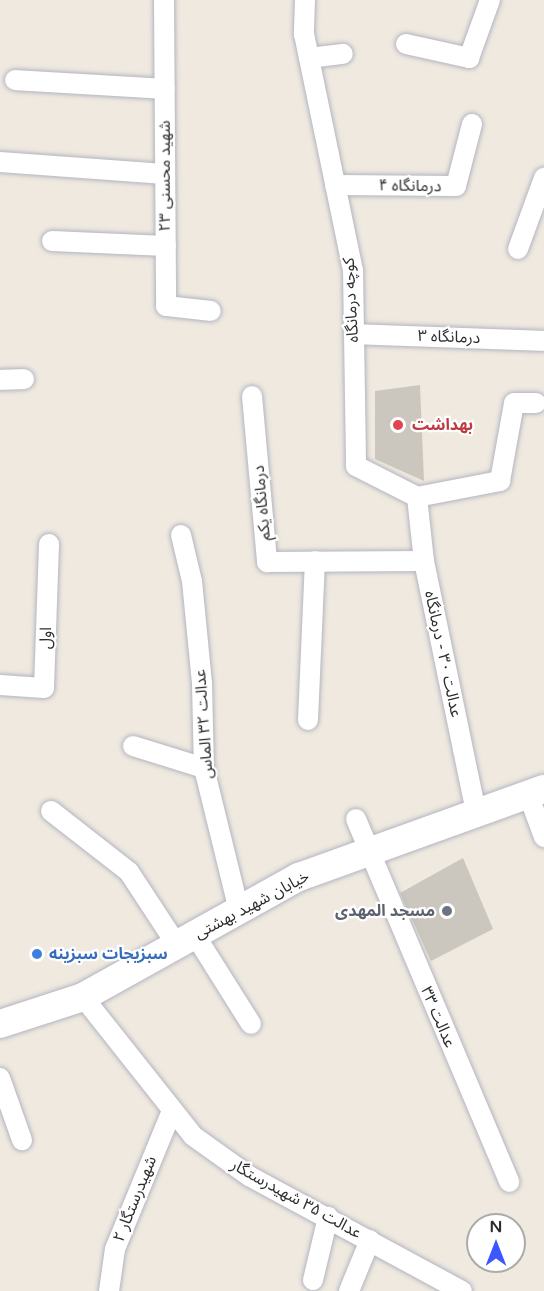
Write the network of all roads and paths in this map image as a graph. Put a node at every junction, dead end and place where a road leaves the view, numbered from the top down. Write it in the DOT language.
graph roads {
  1 [pos="164,0"];
  2 [pos="305,0"];
  3 [pos="490,0"];
  4 [pos="406,44"];
  5 [pos="343,54"];
  6 [pos="309,58"];
  7 [pos="15,80"];
  8 [pos="165,89"];
  9 [pos="472,124"];
  10 [pos="0,162"];
  11 [pos="165,174"];
  12 [pos="544,178"];
  13 [pos="335,185"];
  14 [pos="52,241"];
  15 [pos="166,246"];
  16 [pos="518,249"];
  17 [pos="211,311"];
  18 [pos="354,334"];
  19 [pos="544,341"];
  20 [pos="24,379"];
  21 [pos="0,380"];
  22 [pos="252,396"];
  23 [pos="536,403"];
  24 [pos="417,497"];
  25 [pos="181,535"];
  26 [pos="49,544"];
  27 [pos="315,561"];
  28 [pos="424,561"];
  29 [pos="0,685"];
  30 [pos="308,720"];
  31 [pos="133,746"];
  32 [pos="204,768"];
  33 [pos="536,791"];
  34 [pos="51,811"];
  35 [pos="476,811"];
  36 [pos="356,819"];
  37 [pos="544,837"];
  38 [pos="367,851"];
  39 [pos="239,910"];
  40 [pos="186,940"];
  41 [pos="83,997"];
  42 [pos="0,1023"];
  43 [pos="251,1024"];
  44 [pos="0,1078"];
  45 [pos="172,1111"];
  46 [pos="22,1140"];
  47 [pos="509,1182"];
  48 [pos="328,1217"];
  49 [pos="370,1240"];
  50 [pos="313,1280"];
  51 [pos="109,1291"];
  52 [pos="349,1291"];
  53 [pos="462,1291"];
  1 -- 8 [label="street, شهید محسنی ۲۳"];
  2 -- 6 [label="street, کوچه درمانگاه"];
  3 -- 4 [label="street"];
  5 -- 6 [label="street"];
  6 -- 13 [label="street, کوچه درمانگاه"];
  7 -- 8 [label="street"];
  8 -- 11 [label="street, شهید محسنی ۲۳"];
  9 -- 13 [label="street, درمانگاه ۴"];
  10 -- 11 [label="street"];
  11 -- 15 [label="street, شهید محسنی ۲۳"];
  12 -- 16 [label="street"];
  13 -- 18 [label="street, کوچه درمانگاه"];
  14 -- 15 [label="street"];
  15 -- 17 [label="street, شهید محسنی ۲۳"];
  18 -- 19 [label="street, درمانگاه ۳"];
  18 -- 24 [label="street, کوچه درمانگاه"];
  20 -- 21 [label="street"];
  22 -- 27 [label="street, درمانگاه یکم"];
  23 -- 24 [label="street"];
  24 -- 28 [label="street, عدالت ۳۰ - درمانگاه"];
  25 -- 32 [label="street, عدالت ۳۲ الماس"];
  26 -- 29 [label="street, اول"];
  27 -- 28 [label="street, درمانگاه یکم"];
  27 -- 30 [label="street"];
  28 -- 35 [label="street, عدالت ۳۰ - درمانگاه"];
  31 -- 32 [label="street"];
  32 -- 39 [label="street, عدالت ۳۲ الماس"];
  33 -- 35 [label="main road, خیابان شهید بهشتی"];
  33 -- 37 [label="street"];
  34 -- 40 [label="street"];
  35 -- 38 [label="main road, خیابان شهید بهشتی"];
  36 -- 38 [label="street, عدالت ۳۳"];
  38 -- 39 [label="main road, خیابان شهید بهشتی"];
  38 -- 47 [label="street, عدالت ۳۳"];
  39 -- 40 [label="main road, خیابان شهید بهشتی"];
  40 -- 41 [label="main road, خیابان شهید بهشتی"];
  40 -- 43 [label="street"];
  41 -- 42 [label="main road, خیابان شهید بهشتی"];
  41 -- 45 [label="street, عدالت ۳۵ شهیدرستگار"];
  44 -- 46 [label="street"];
  45 -- 48 [label="street, عدالت ۳۵ شهیدرستگار"];
  45 -- 51 [label="street, شهیدرستگار ۲"];
  48 -- 49 [label="street, عدالت ۳۵ شهیدرستگار"];
  48 -- 50 [label="street"];
  49 -- 52 [label="street"];
  49 -- 53 [label="street, عدالت ۳۵ شهیدرستگار"];
}
